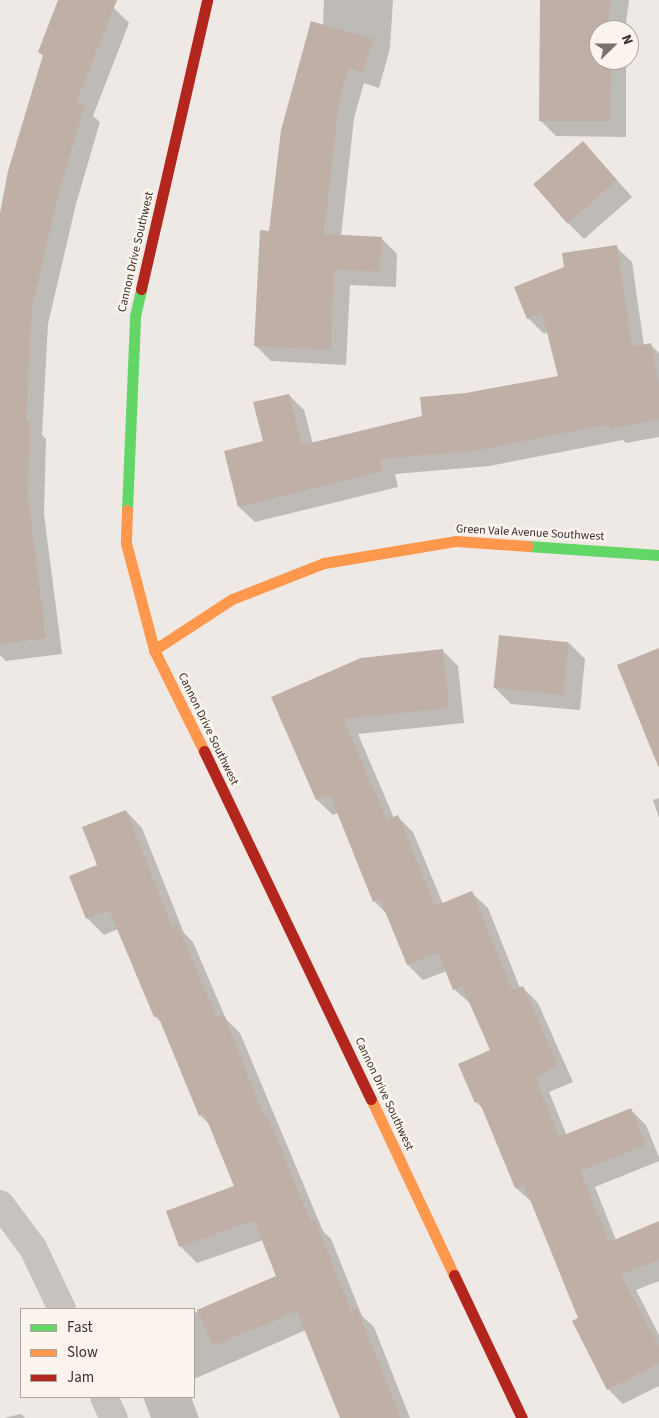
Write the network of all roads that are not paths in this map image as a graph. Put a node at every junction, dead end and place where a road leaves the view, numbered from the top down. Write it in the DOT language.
graph roads {
  1 [pos="207,0"];
  2 [pos="659,555"];
  3 [pos="154,650"];
  4 [pos="0,1204"];
  5 [pos="62,1308"];
  6 [pos="104,1398"];
  7 [pos="114,1418"];
  8 [pos="522,1418"];
  1 -- 3 [label="street, Cannon Drive Southwest"];
  2 -- 3 [label="street, Green Vale Avenue Southwest"];
  3 -- 8 [label="street, Cannon Drive Southwest"];
  4 -- 5 [label="street"];
  6 -- 7 [label="street"];
}
